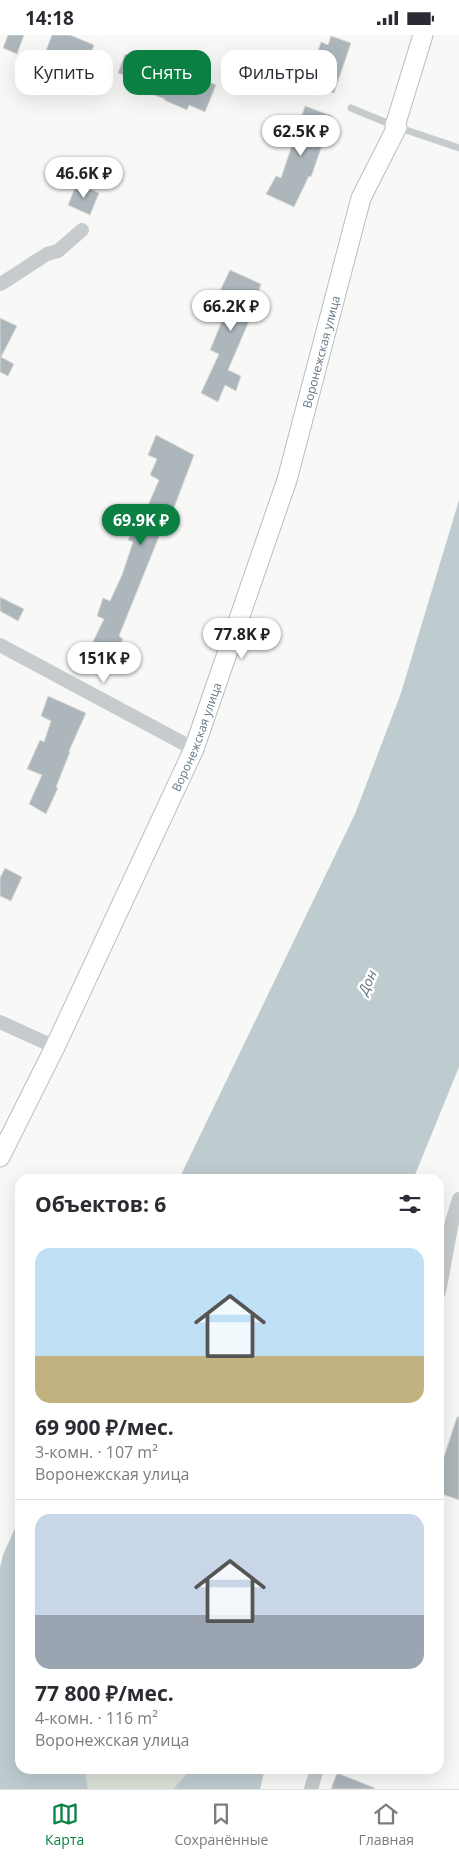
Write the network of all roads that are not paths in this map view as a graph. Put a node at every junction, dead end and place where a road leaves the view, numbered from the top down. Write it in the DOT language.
graph roads {
  1 [pos="423,35"];
  2 [pos="351,108"];
  3 [pos="396,127"];
  4 [pos="459,147"];
  5 [pos="82,230"];
  6 [pos="0,286"];
  7 [pos="0,645"];
  8 [pos="194,749"];
  9 [pos="0,1022"];
  10 [pos="55,1047"];
  11 [pos="0,1157"];
  12 [pos="459,1199"];
  13 [pos="456,1222"];
  14 [pos="444,1271"];
  15 [pos="316,1774"];
  16 [pos="311,1789"];
  1 -- 3 [label="street, Воронежская улица"];
  2 -- 3 [label="lane"];
  3 -- 4 [label="lane"];
  3 -- 8 [label="street, Воронежская улица"];
  5 -- 6 [label="street"];
  7 -- 8 [label="street"];
  8 -- 10 [label="street, Воронежская улица"];
  9 -- 10 [label="street"];
  10 -- 11 [label="street, Воронежская улица"];
  12 -- 13 [label="street"];
  13 -- 14 [label="street"];
  15 -- 16 [label="street"];
}
